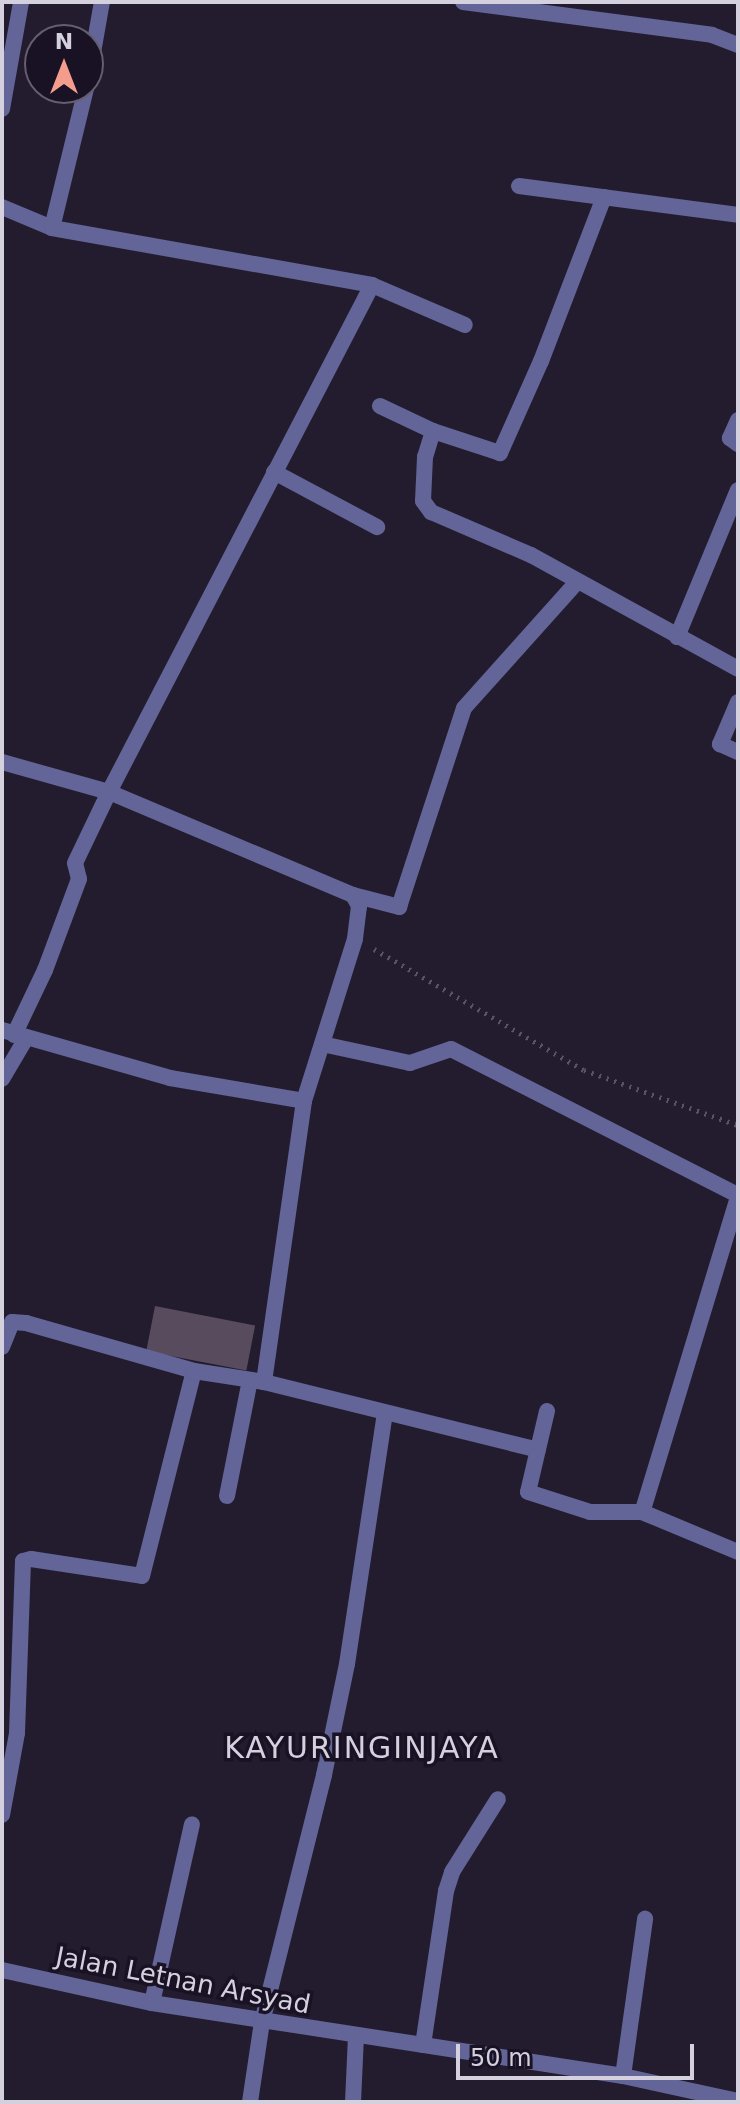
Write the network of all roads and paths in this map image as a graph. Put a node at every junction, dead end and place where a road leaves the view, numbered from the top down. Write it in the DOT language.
graph roads {
  1 [pos="21,2"];
  2 [pos="102,2"];
  3 [pos="463,2"];
  4 [pos="98,24"];
  5 [pos="738,45"];
  6 [pos="82,104"];
  7 [pos="2,109"];
  8 [pos="519,186"];
  9 [pos="604,197"];
  10 [pos="2,207"];
  11 [pos="738,215"];
  12 [pos="52,228"];
  13 [pos="372,285"];
  14 [pos="465,325"];
  15 [pos="380,406"];
  16 [pos="738,420"];
  17 [pos="433,431"];
  18 [pos="738,444"];
  19 [pos="274,472"];
  20 [pos="738,490"];
  21 [pos="377,527"];
  22 [pos="577,582"];
  23 [pos="677,637"];
  24 [pos="738,669"];
  25 [pos="738,702"];
  26 [pos="738,752"];
  27 [pos="2,762"];
  28 [pos="109,792"];
  29 [pos="353,895"];
  30 [pos="355,939"];
  31 [pos="14,1035"];
  32 [pos="322,1044"];
  33 [pos="2,1079"];
  34 [pos="304,1101"];
  35 [pos="738,1125"];
  36 [pos="738,1196"];
  37 [pos="2,1347"];
  38 [pos="194,1371"];
  39 [pos="257,1381"];
  40 [pos="547,1411"];
  41 [pos="385,1413"];
  42 [pos="538,1450"];
  43 [pos="227,1496"];
  44 [pos="642,1512"];
  45 [pos="738,1552"];
  46 [pos="498,1799"];
  47 [pos="2,1815"];
  48 [pos="192,1824"];
  49 [pos="645,1919"];
  50 [pos="2,1970"];
  51 [pos="152,2003"];
  52 [pos="262,2022"];
  53 [pos="356,2037"];
  54 [pos="423,2045"];
  55 [pos="623,2076"];
  56 [pos="738,2101"];
  57 [pos="250,2102"];
  58 [pos="353,2102"];
  1 -- 7 [label="street"];
  2 -- 4 [label="street"];
  3 -- 5 [label="street"];
  6 -- 12 [label="street"];
  8 -- 9 [label="street"];
  9 -- 11 [label="street"];
  9 -- 17 [label="street"];
  10 -- 12 [label="street"];
  12 -- 13 [label="street"];
  13 -- 14 [label="street"];
  13 -- 19 [label="street"];
  15 -- 17 [label="street"];
  16 -- 18 [label="street"];
  17 -- 22 [label="street"];
  19 -- 21 [label="street"];
  19 -- 28 [label="street"];
  20 -- 23 [label="street"];
  22 -- 23 [label="street"];
  22 -- 29 [label="street"];
  23 -- 24 [label="street"];
  25 -- 26 [label="street"];
  27 -- 28 [label="street"];
  28 -- 29 [label="street"];
  28 -- 31 [label="street"];
  29 -- 30 [label="street"];
  30 -- 32 [label="street"];
  30 -- 35 [label="path"];
  31 -- 33 [label="street"];
  31 -- 34 [label="street"];
  32 -- 34 [label="street"];
  32 -- 36 [label="street"];
  34 -- 39 [label="street"];
  36 -- 44 [label="street"];
  37 -- 38 [label="street"];
  38 -- 39 [label="street"];
  38 -- 47 [label="street"];
  39 -- 41 [label="street"];
  39 -- 43 [label="street"];
  40 -- 42 [label="street"];
  41 -- 42 [label="street"];
  41 -- 52 [label="street"];
  42 -- 44 [label="street"];
  44 -- 45 [label="street"];
  46 -- 54 [label="street"];
  48 -- 51 [label="street"];
  49 -- 55 [label="street"];
  50 -- 51 [label="street, Jalan Letnan Arsyad"];
  51 -- 52 [label="street, Jalan Letnan Arsyad"];
  52 -- 53 [label="street, Jalan Letnan Arsyad"];
  52 -- 57 [label="street"];
  53 -- 54 [label="street, Jalan Letnan Arsyad"];
  53 -- 58 [label="street"];
  54 -- 55 [label="street, Jalan Letnan Arsyad"];
  55 -- 56 [label="street, Jalan Letnan Arsyad"];
}
